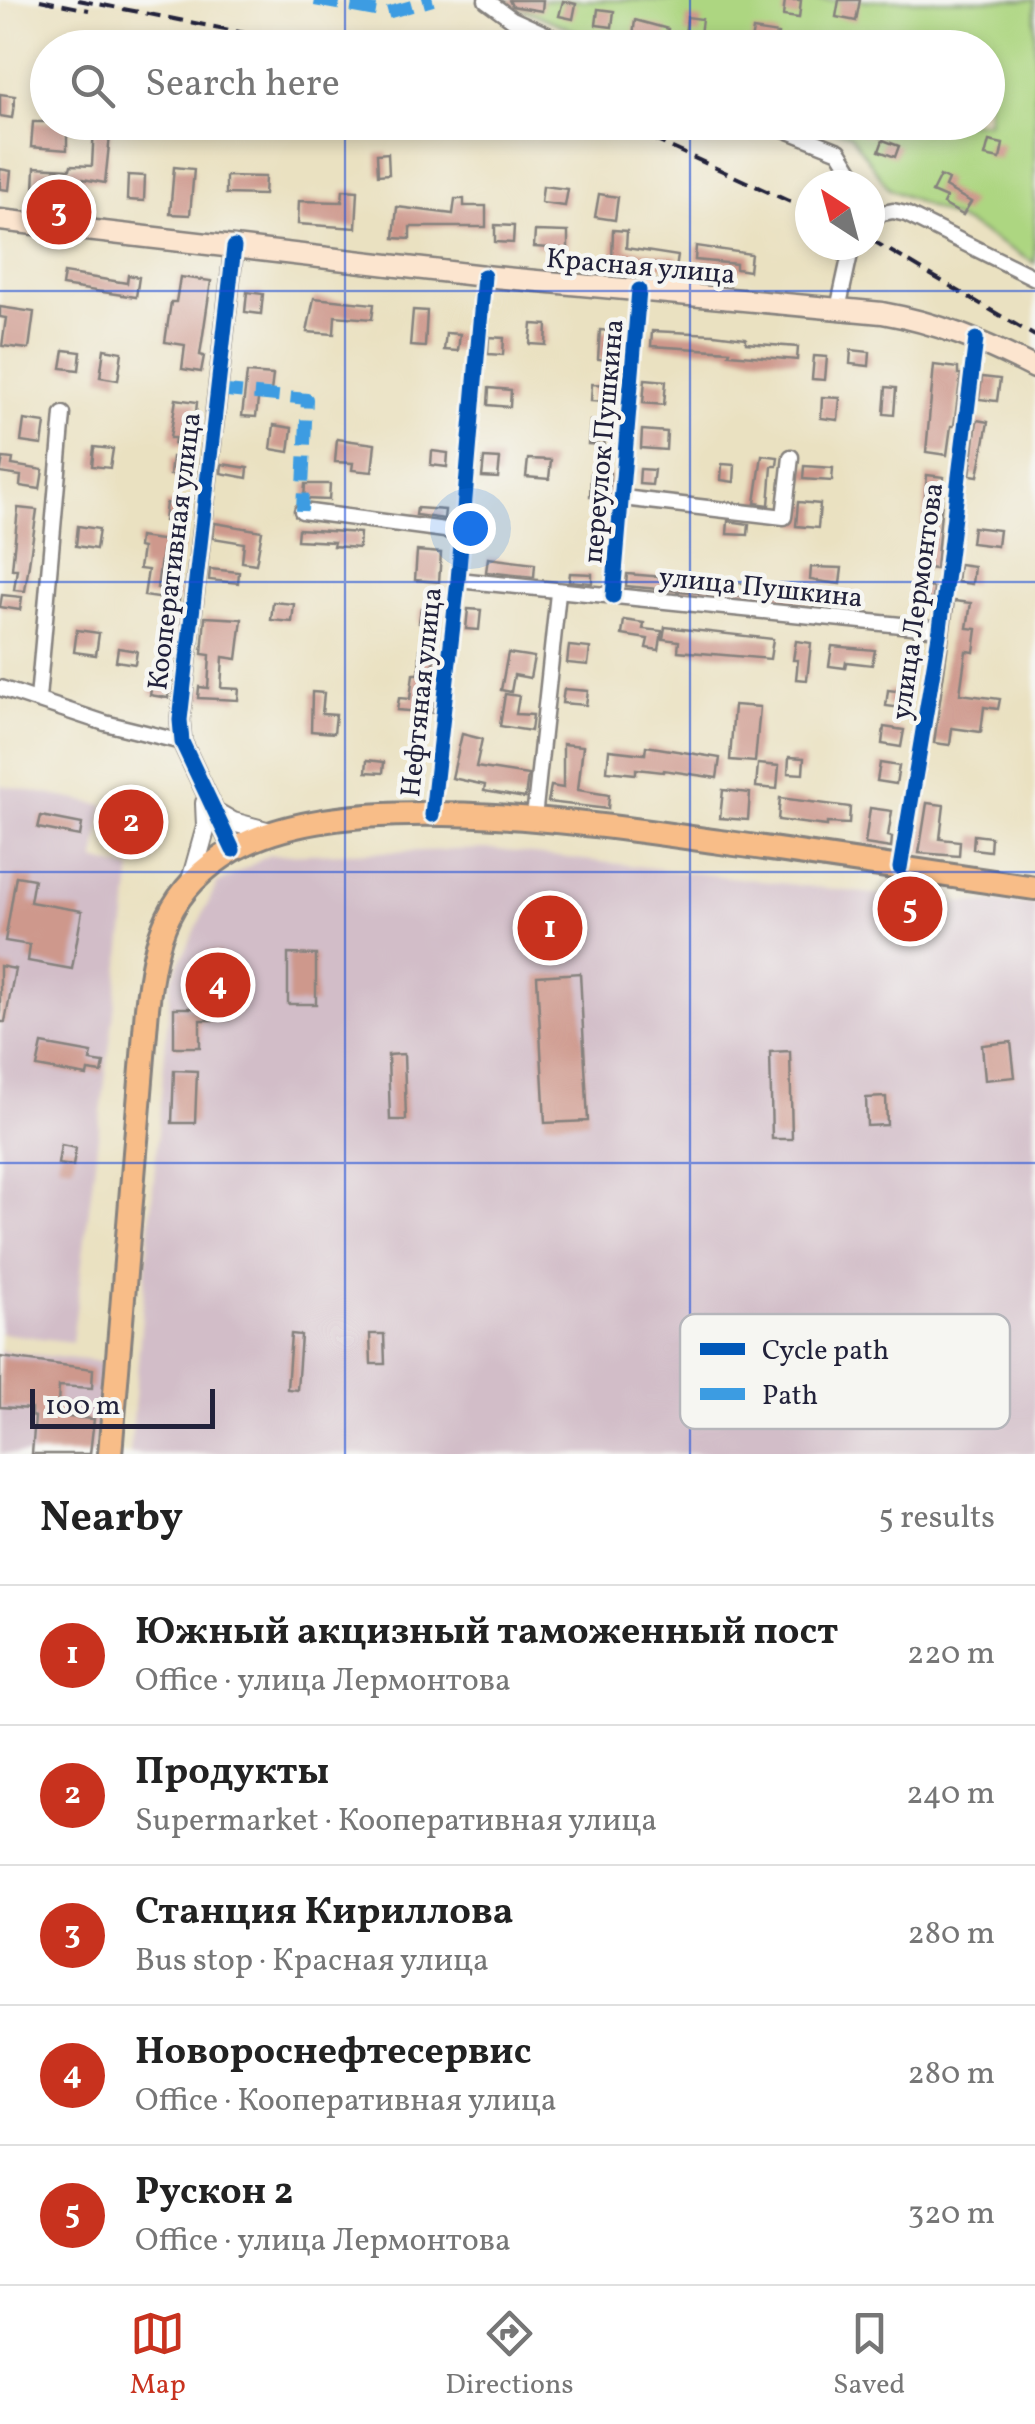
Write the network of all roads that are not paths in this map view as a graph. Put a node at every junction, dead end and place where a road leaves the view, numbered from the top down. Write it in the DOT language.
graph roads {
  1 [pos="486,0"];
  2 [pos="536,30"];
  3 [pos="811,140"];
  4 [pos="851,170"];
  5 [pos="885,212"];
  6 [pos="0,220"];
  7 [pos="234,247"];
  8 [pos="849,260"];
  9 [pos="484,276"];
  10 [pos="1035,278"];
  11 [pos="639,290"];
  12 [pos="838,309"];
  13 [pos="976,339"];
  14 [pos="1035,368"];
  15 [pos="62,414"];
  16 [pos="791,458"];
  17 [pos="624,498"];
  18 [pos="302,510"];
  19 [pos="460,532"];
  20 [pos="458,580"];
  21 [pos="558,593"];
  22 [pos="614,596"];
  23 [pos="940,630"];
  24 [pos="0,688"];
  25 [pos="38,699"];
  26 [pos="182,742"];
  27 [pos="204,792"];
  28 [pos="214,811"];
  29 [pos="432,815"];
  30 [pos="534,818"];
  31 [pos="274,832"];
  32 [pos="233,850"];
  33 [pos="900,868"];
  34 [pos="190,886"];
  35 [pos="1035,888"];
  36 [pos="110,1454"];
  1 -- 2 [label="street"];
  3 -- 4 [label="street"];
  5 -- 10 [label="street"];
  6 -- 7 [label="main road, Красная улица"];
  7 -- 9 [label="main road, Красная улица"];
  7 -- 26 [label="street, Кооперативная улица"];
  8 -- 12 [label="street"];
  9 -- 11 [label="main road, Красная улица"];
  9 -- 19 [label="street, Нефтяная улица"];
  11 -- 12 [label="main road, Красная улица"];
  11 -- 17 [label="street, переулок Пушкина"];
  12 -- 13 [label="main road, Красная улица"];
  13 -- 14 [label="main road, Красная улица"];
  13 -- 23 [label="street, улица Лермонтова"];
  15 -- 25 [label="street"];
  16 -- 17 [label="street"];
  17 -- 22 [label="street, переулок Пушкина"];
  18 -- 19 [label="street"];
  19 -- 20 [label="street, Нефтяная улица"];
  20 -- 21 [label="street, улица Пушкина"];
  20 -- 29 [label="street, Нефтяная улица"];
  21 -- 22 [label="street, улица Пушкина"];
  21 -- 30 [label="street"];
  22 -- 23 [label="street, улица Пушкина"];
  23 -- 33 [label="street, улица Лермонтова"];
  24 -- 25 [label="street"];
  25 -- 26 [label="street"];
  26 -- 27 [label="street, Кооперативная улица"];
  27 -- 28 [label="street, Кооперативная улица"];
  27 -- 34 [label="street"];
  28 -- 31 [label="street"];
  28 -- 32 [label="street, Кооперативная улица"];
  29 -- 30 [label="main road"];
  29 -- 31 [label="main road"];
  30 -- 33 [label="main road"];
  31 -- 32 [label="main road"];
  32 -- 34 [label="main road"];
  33 -- 35 [label="main road"];
  34 -- 36 [label="main road"];
}
